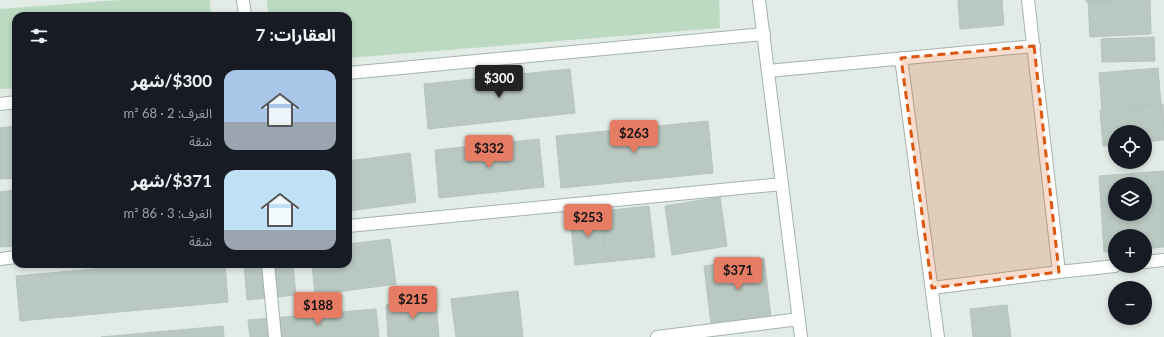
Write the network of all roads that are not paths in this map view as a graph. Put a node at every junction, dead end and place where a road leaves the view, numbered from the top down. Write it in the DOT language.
graph roads {
  1 [pos="244,0"];
  2 [pos="759,0"];
  3 [pos="1028,0"];
  4 [pos="245,12"];
  5 [pos="764,34"];
  6 [pos="1034,46"];
  7 [pos="901,58"];
  8 [pos="768,71"];
  9 [pos="352,73"];
  10 [pos="12,102"];
  11 [pos="0,104"];
  12 [pos="782,184"];
  13 [pos="352,226"];
  14 [pos="12,257"];
  15 [pos="0,258"];
  16 [pos="1164,260"];
  17 [pos="1152,261"];
  18 [pos="1108,267"];
  19 [pos="268,268"];
  20 [pos="1059,272"];
  21 [pos="932,288"];
  22 [pos="799,319"];
  23 [pos="275,337"];
  24 [pos="656,337"];
  25 [pos="801,337"];
  26 [pos="938,337"];
  1 -- 4 [label="street"];
  2 -- 5 [label="street"];
  3 -- 6 [label="street"];
  5 -- 8 [label="street"];
  5 -- 9 [label="street"];
  6 -- 7 [label="street"];
  6 -- 20 [label="street"];
  7 -- 8 [label="street"];
  7 -- 21 [label="street"];
  8 -- 12 [label="street"];
  10 -- 11 [label="street"];
  12 -- 13 [label="street"];
  12 -- 22 [label="street"];
  14 -- 15 [label="street"];
  16 -- 17 [label="street"];
  18 -- 20 [label="street"];
  19 -- 23 [label="street"];
  20 -- 21 [label="street"];
  21 -- 26 [label="street"];
  22 -- 24 [label="street"];
  22 -- 25 [label="street"];
}
